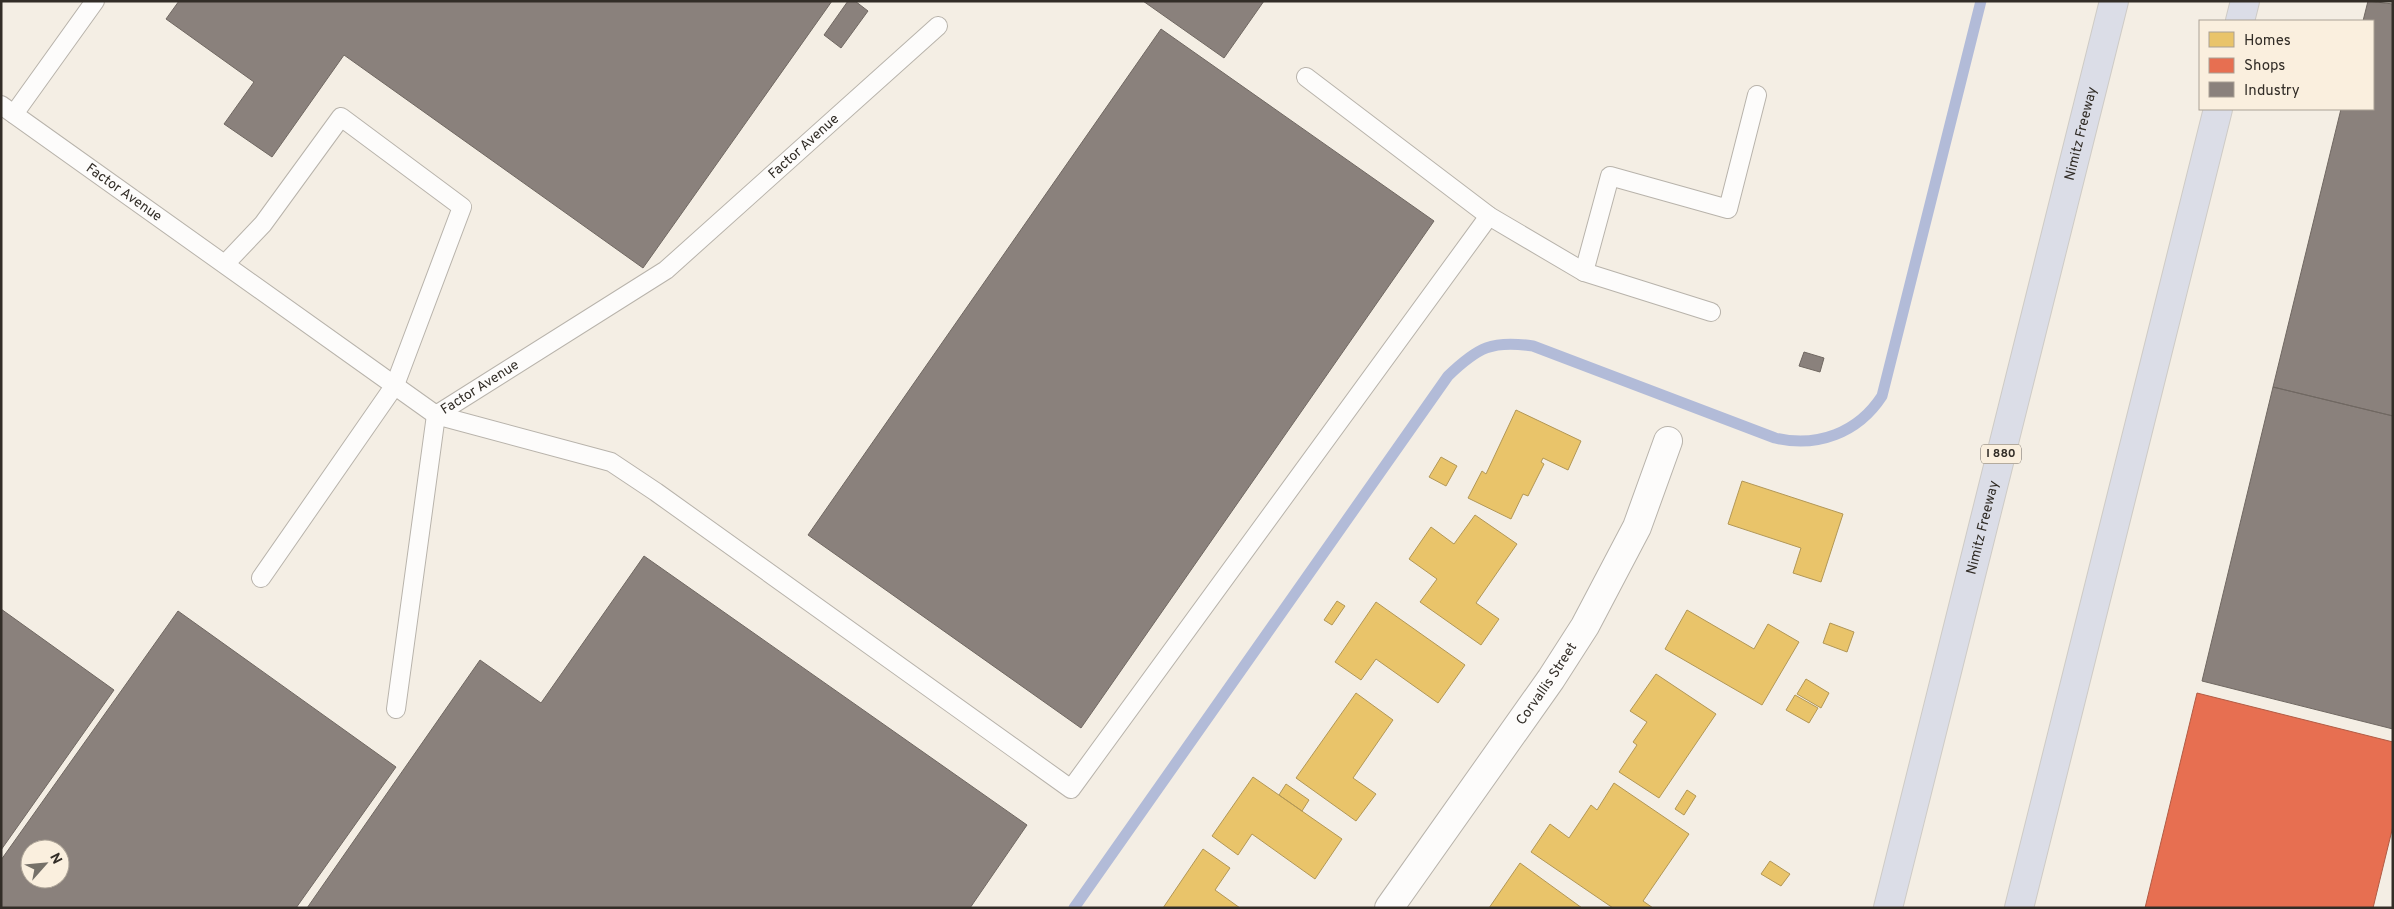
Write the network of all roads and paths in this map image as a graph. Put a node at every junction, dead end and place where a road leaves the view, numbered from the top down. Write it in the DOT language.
graph roads {
  1 [pos="95,1"];
  2 [pos="2114,1"];
  3 [pos="2245,1"];
  4 [pos="2240,20"];
  5 [pos="938,26"];
  6 [pos="1306,78"];
  7 [pos="1757,95"];
  8 [pos="7,109"];
  9 [pos="2218,110"];
  10 [pos="1490,216"];
  11 [pos="225,264"];
  12 [pos="1584,272"];
  13 [pos="1711,312"];
  14 [pos="395,385"];
  15 [pos="436,415"];
  16 [pos="1668,441"];
  17 [pos="261,578"];
  18 [pos="396,709"];
  19 [pos="1389,908"];
  20 [pos="1888,908"];
  21 [pos="2019,908"];
  1 -- 8 [label="lane"];
  2 -- 20 [label="highway, Nimitz Freeway / I 880"];
  3 -- 4 [label="highway"];
  5 -- 15 [label="lane, Factor Avenue"];
  6 -- 10 [label="lane"];
  7 -- 12 [label="lane"];
  8 -- 11 [label="lane, Factor Avenue"];
  9 -- 21 [label="highway"];
  10 -- 12 [label="lane"];
  10 -- 15 [label="lane"];
  11 -- 14 [label="lane, Factor Avenue"];
  11 -- 14 [label="lane"];
  12 -- 13 [label="lane"];
  14 -- 15 [label="lane, Factor Avenue"];
  14 -- 17 [label="lane"];
  15 -- 18 [label="lane"];
  16 -- 19 [label="street, Corvallis Street"];
}
